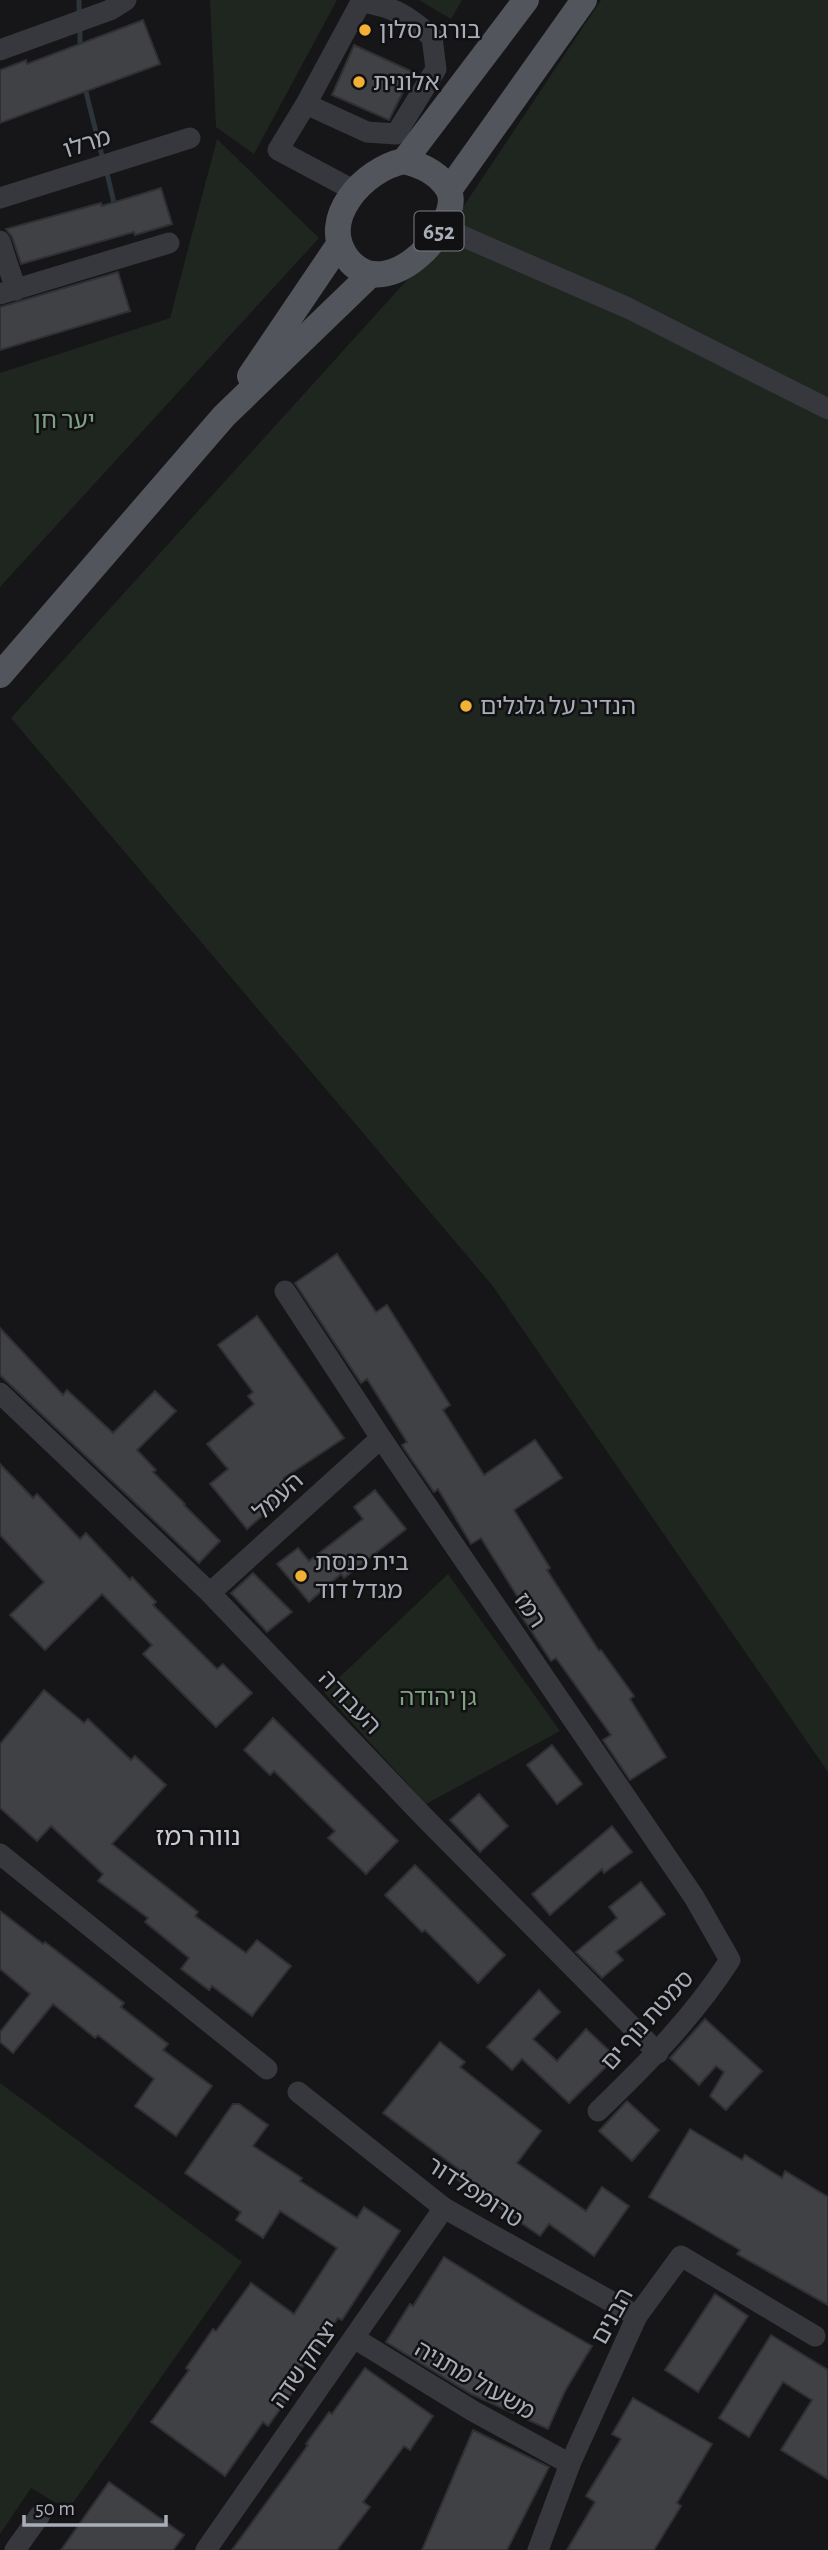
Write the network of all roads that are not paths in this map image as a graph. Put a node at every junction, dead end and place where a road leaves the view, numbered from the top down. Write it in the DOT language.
graph roads {
  1 [pos="126,0"];
  2 [pos="526,0"];
  3 [pos="584,0"];
  4 [pos="0,50"];
  5 [pos="306,104"];
  6 [pos="190,138"];
  7 [pos="404,161"];
  8 [pos="449,190"];
  9 [pos="355,191"];
  10 [pos="0,198"];
  11 [pos="440,229"];
  12 [pos="0,242"];
  13 [pos="169,243"];
  14 [pos="338,246"];
  15 [pos="371,274"];
  16 [pos="8,292"];
  17 [pos="828,409"];
  18 [pos="224,416"];
  19 [pos="0,675"];
  20 [pos="285,1291"];
  21 [pos="0,1393"];
  22 [pos="380,1438"];
  23 [pos="210,1593"];
  24 [pos="0,1854"];
  25 [pos="730,1960"];
  26 [pos="658,2053"];
  27 [pos="267,2069"];
  28 [pos="298,2092"];
  29 [pos="598,2111"];
  30 [pos="444,2208"];
  31 [pos="637,2316"];
  32 [pos="815,2336"];
  33 [pos="354,2338"];
  34 [pos="570,2464"];
  35 [pos="40,2515"];
  36 [pos="15,2550"];
  37 [pos="206,2550"];
  38 [pos="538,2550"];
  1 -- 4 [label="street"];
  2 -- 7 [label="main road"];
  3 -- 8 [label="main road, 652"];
  5 -- 5 [label="street"];
  5 -- 9 [label="street"];
  6 -- 10 [label="street, מרלו"];
  7 -- 8 [label="main road, 652"];
  7 -- 9 [label="main road"];
  8 -- 11 [label="main road, 652"];
  9 -- 14 [label="main road"];
  11 -- 15 [label="main road, 652"];
  11 -- 17 [label="street"];
  12 -- 16 [label="street"];
  13 -- 16 [label="street"];
  14 -- 15 [label="main road"];
  14 -- 18 [label="main road"];
  15 -- 18 [label="main road"];
  18 -- 19 [label="main road"];
  20 -- 22 [label="street, רמז"];
  21 -- 23 [label="street, העבודה"];
  22 -- 23 [label="street, העמל"];
  22 -- 25 [label="street, רמז"];
  23 -- 26 [label="street, העבודה"];
  24 -- 27 [label="street"];
  25 -- 26 [label="street, סמטת נוף ים"];
  26 -- 29 [label="street, סמטת נוף ים"];
  28 -- 30 [label="street, טרומפלדור"];
  30 -- 31 [label="street, טרומפלדור"];
  30 -- 33 [label="street, יצחק שדה"];
  31 -- 32 [label="street, הבנים"];
  31 -- 34 [label="street, הבנים"];
  33 -- 34 [label="street, משעול מתניה"];
  33 -- 37 [label="street, יצחק שדה"];
  34 -- 38 [label="street, הבנים"];
  35 -- 36 [label="street"];
}
